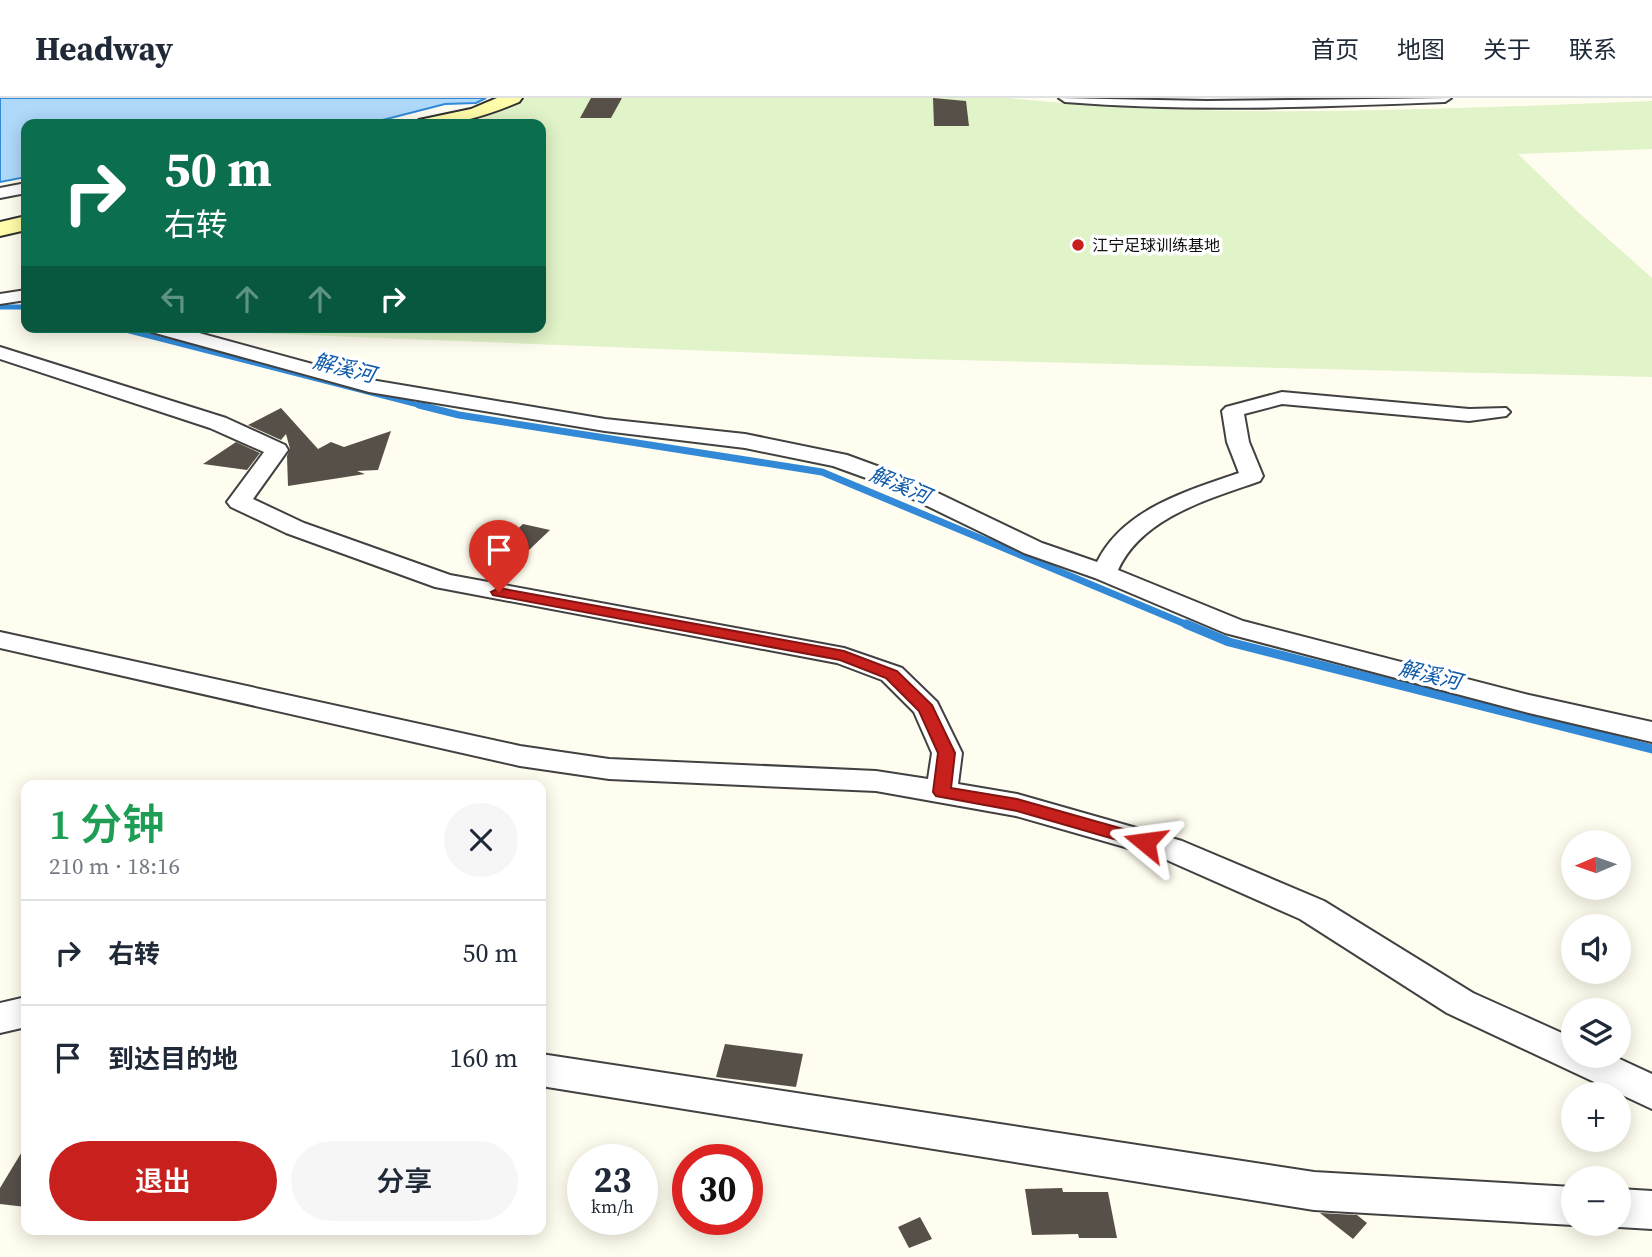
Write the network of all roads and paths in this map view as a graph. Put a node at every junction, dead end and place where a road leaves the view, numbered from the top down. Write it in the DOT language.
graph roads {
  1 [pos="513,98"];
  2 [pos="1065,98"];
  3 [pos="1445,98"];
  4 [pos="449,119"];
  5 [pos="21,189"];
  6 [pos="0,193"];
  7 [pos="21,224"];
  8 [pos="0,229"];
  9 [pos="21,296"];
  10 [pos="0,299"];
  11 [pos="177,333"];
  12 [pos="0,353"];
  13 [pos="1499,412"];
  14 [pos="1104,573"];
  15 [pos="0,640"];
  16 [pos="1652,732"];
  17 [pos="942,792"];
  18 [pos="21,1013"];
  19 [pos="0,1018"];
  20 [pos="546,1071"];
  21 [pos="1652,1092"];
  22 [pos="1561,1205"];
  23 [pos="1631,1209"];
  24 [pos="1652,1210"];
  1 -- 4 [label="street"];
  2 -- 3 [label="street"];
  5 -- 6 [label="street"];
  7 -- 8 [label="street"];
  9 -- 10 [label="street"];
  11 -- 14 [label="street"];
  12 -- 17 [label="street"];
  13 -- 14 [label="street"];
  14 -- 16 [label="street"];
  15 -- 17 [label="street"];
  17 -- 21 [label="street"];
  18 -- 19 [label="street"];
  20 -- 22 [label="street"];
  23 -- 24 [label="street"];
}
